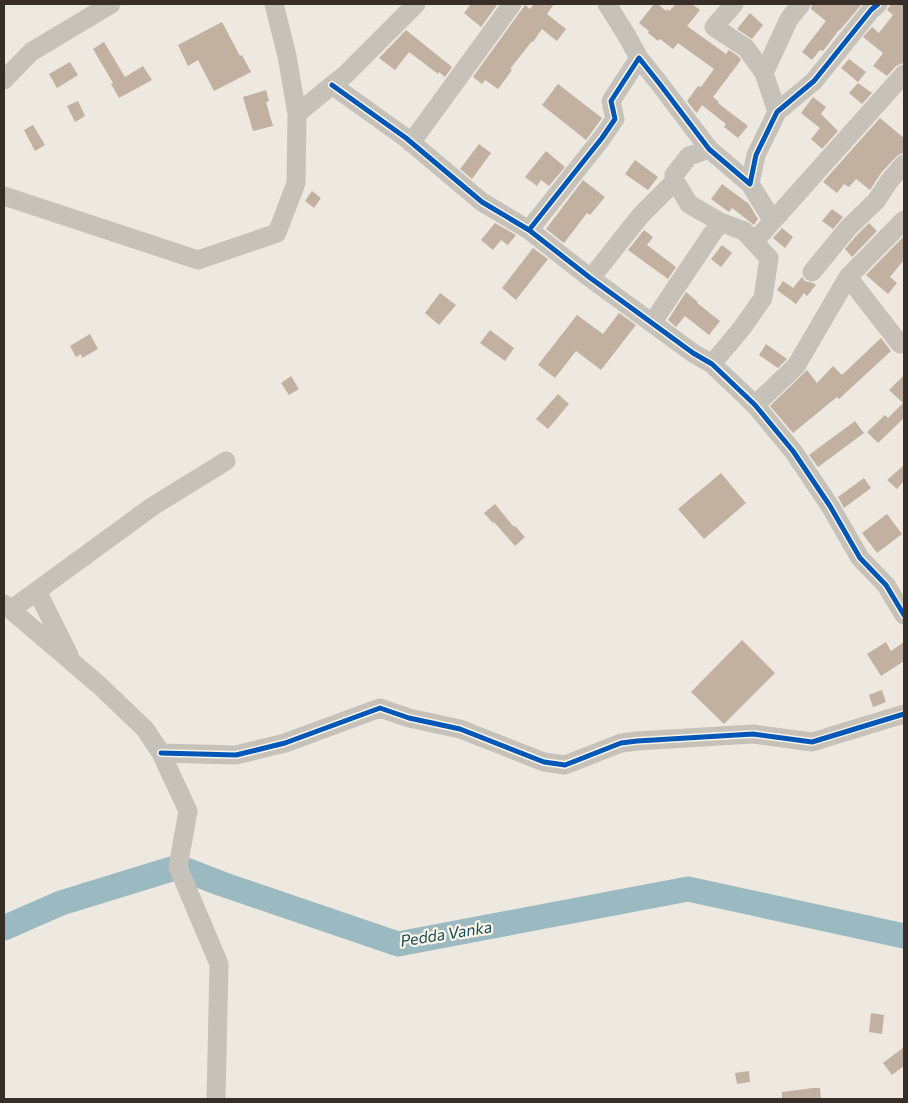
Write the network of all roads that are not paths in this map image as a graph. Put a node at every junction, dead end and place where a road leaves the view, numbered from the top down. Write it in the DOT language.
graph roads {
  1 [pos="111,4"];
  2 [pos="274,4"];
  3 [pos="416,4"];
  4 [pos="512,4"];
  5 [pos="607,4"];
  6 [pos="734,4"];
  7 [pos="801,4"];
  8 [pos="878,4"];
  9 [pos="639,58"];
  10 [pos="764,73"];
  11 [pos="904,74"];
  12 [pos="4,80"];
  13 [pos="332,85"];
  14 [pos="777,112"];
  15 [pos="297,114"];
  16 [pos="411,143"];
  17 [pos="709,149"];
  18 [pos="904,164"];
  19 [pos="675,181"];
  20 [pos="750,184"];
  21 [pos="4,196"];
  22 [pos="904,220"];
  23 [pos="773,221"];
  24 [pos="720,222"];
  25 [pos="529,230"];
  26 [pos="754,242"];
  27 [pos="812,272"];
  28 [pos="848,277"];
  29 [pos="591,278"];
  30 [pos="652,323"];
  31 [pos="904,340"];
  32 [pos="712,364"];
  33 [pos="755,405"];
  34 [pos="226,462"];
  35 [pos="37,591"];
  36 [pos="8,607"];
  37 [pos="904,615"];
  38 [pos="74,665"];
  39 [pos="904,714"];
  40 [pos="161,753"];
  41 [pos="216,1099"];
  1 -- 12 [label="street"];
  2 -- 15 [label="street"];
  3 -- 13 [label="street"];
  4 -- 16 [label="street"];
  5 -- 9 [label="street"];
  6 -- 10 [label="street"];
  7 -- 10 [label="street"];
  8 -- 14 [label="street"];
  9 -- 17 [label="street"];
  9 -- 25 [label="street"];
  10 -- 14 [label="street"];
  11 -- 23 [label="street"];
  13 -- 15 [label="street"];
  13 -- 16 [label="street"];
  14 -- 20 [label="street"];
  15 -- 21 [label="street"];
  16 -- 25 [label="street"];
  17 -- 19 [label="street"];
  17 -- 20 [label="street"];
  18 -- 27 [label="street"];
  19 -- 24 [label="street"];
  19 -- 29 [label="street"];
  20 -- 23 [label="street"];
  22 -- 28 [label="street"];
  23 -- 26 [label="street"];
  24 -- 26 [label="street"];
  24 -- 30 [label="street"];
  25 -- 29 [label="street"];
  26 -- 32 [label="street"];
  28 -- 31 [label="street"];
  28 -- 33 [label="street"];
  29 -- 30 [label="street"];
  30 -- 32 [label="street"];
  32 -- 33 [label="street"];
  33 -- 37 [label="street"];
  34 -- 35 [label="street"];
  35 -- 36 [label="street"];
  35 -- 38 [label="street"];
  36 -- 38 [label="street"];
  38 -- 40 [label="street"];
  39 -- 40 [label="street"];
  40 -- 41 [label="street"];
}
